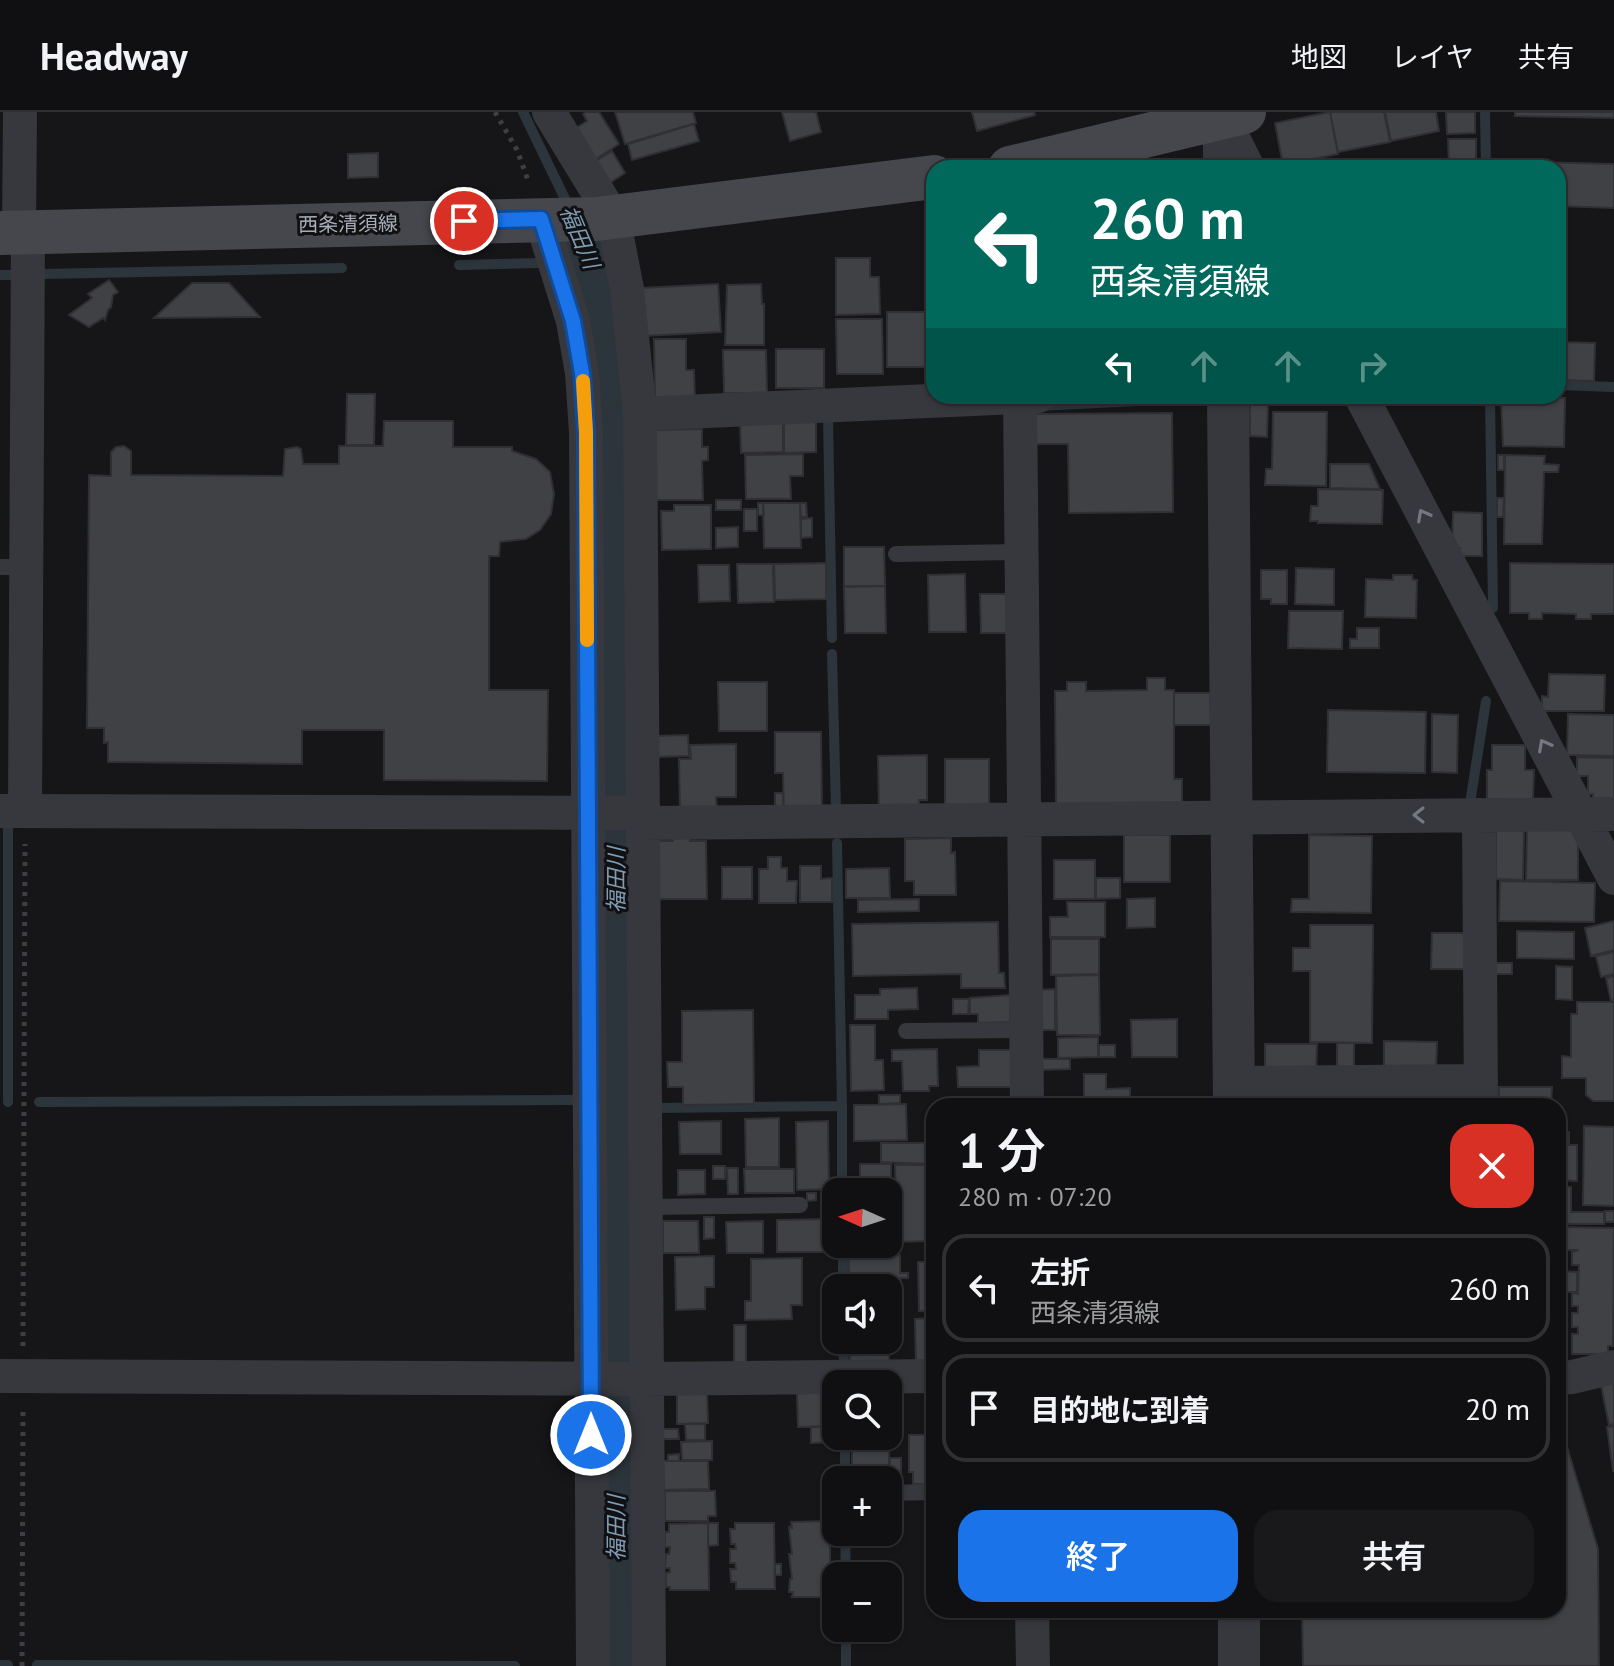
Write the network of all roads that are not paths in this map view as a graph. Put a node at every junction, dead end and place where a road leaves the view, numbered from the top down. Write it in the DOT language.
graph roads {
  1 [pos="20,112"];
  2 [pos="549,112"];
  3 [pos="1227,114"];
  4 [pos="1048,160"];
  5 [pos="1224,160"];
  6 [pos="1245,160"];
  7 [pos="926,178"];
  8 [pos="577,219"];
  9 [pos="16,233"];
  10 [pos="926,400"];
  11 [pos="1020,404"];
  12 [pos="1228,404"];
  13 [pos="1366,404"];
  14 [pos="640,414"];
  15 [pos="1022,552"];
  16 [pos="896,554"];
  17 [pos="13,567"];
  18 [pos="13,811"];
  19 [pos="591,813"];
  20 [pos="1597,814"];
  21 [pos="1479,815"];
  22 [pos="640,816"];
  23 [pos="1231,816"];
  24 [pos="1024,819"];
  25 [pos="1614,878"];
  26 [pos="1026,1030"];
  27 [pos="906,1031"];
  28 [pos="1234,1094"];
  29 [pos="1481,1094"];
  30 [pos="1027,1098"];
  31 [pos="800,1205"];
  32 [pos="646,1207"];
  33 [pos="1614,1367"];
  34 [pos="12,1376"];
  35 [pos="926,1376"];
  36 [pos="595,1377"];
  37 [pos="1566,1377"];
  38 [pos="647,1379"];
  39 [pos="926,1492"];
  40 [pos="902,1493"];
  41 [pos="1032,1618"];
  42 [pos="1239,1618"];
  43 [pos="593,1666"];
  44 [pos="649,1666"];
  45 [pos="1033,1666"];
  46 [pos="1239,1666"];
  1 -- 9 [label="street"];
  2 -- 8 [label="street"];
  3 -- 4 [label="main road"];
  3 -- 5 [label="street"];
  3 -- 6 [label="street"];
  7 -- 8 [label="main road, 西条清須線"];
  8 -- 9 [label="main road, 西条清須線"];
  8 -- 14 [label="street"];
  8 -- 19 [label="street"];
  9 -- 17 [label="street"];
  10 -- 14 [label="street"];
  11 -- 15 [label="street"];
  12 -- 23 [label="street"];
  20 -- 13 [label="street, one-way"];
  14 -- 22 [label="street"];
  15 -- 16 [label="lane"];
  15 -- 24 [label="street"];
  17 -- 18 [label="street"];
  18 -- 19 [label="street"];
  19 -- 22 [label="street"];
  19 -- 36 [label="street"];
  20 -- 21 [label="street"];
  20 -- 25 [label="street"];
  21 -- 23 [label="street, one-way"];
  21 -- 29 [label="street"];
  22 -- 24 [label="street"];
  22 -- 32 [label="street"];
  23 -- 24 [label="street"];
  23 -- 28 [label="street"];
  24 -- 26 [label="street"];
  26 -- 27 [label="lane"];
  26 -- 30 [label="street"];
  28 -- 29 [label="street"];
  31 -- 32 [label="lane"];
  32 -- 38 [label="street"];
  33 -- 37 [label="street"];
  34 -- 36 [label="street"];
  35 -- 38 [label="street"];
  36 -- 38 [label="street"];
  36 -- 43 [label="street"];
  38 -- 44 [label="street"];
  39 -- 40 [label="lane"];
  41 -- 45 [label="street"];
  42 -- 46 [label="street"];
}
